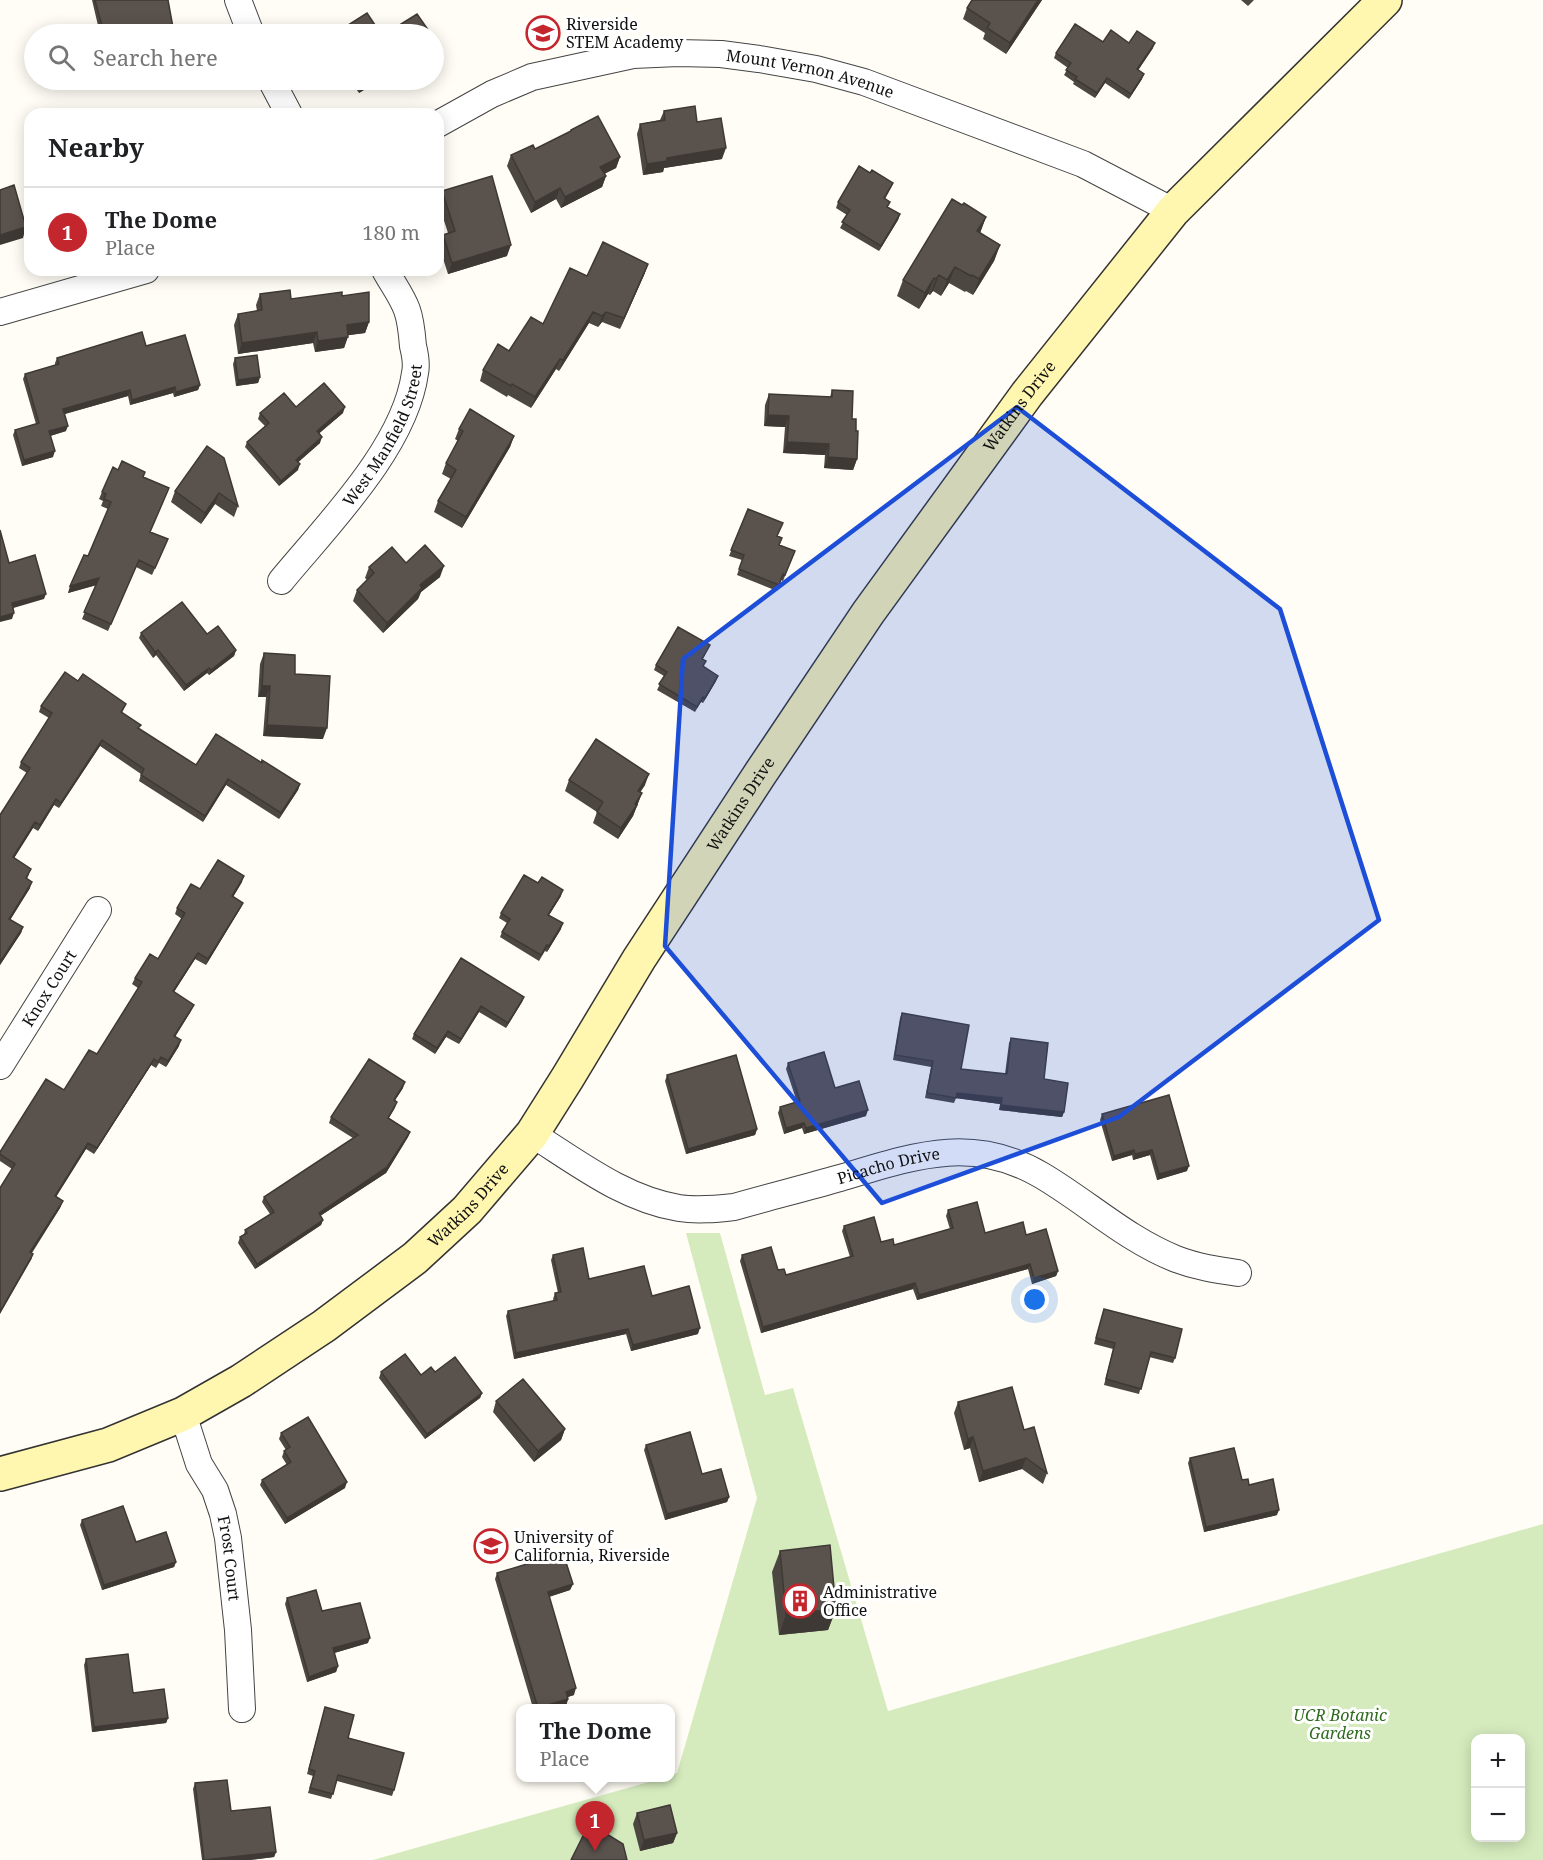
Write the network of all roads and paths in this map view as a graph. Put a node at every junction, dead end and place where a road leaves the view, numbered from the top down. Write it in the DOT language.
graph roads {
  1 [pos="238,0"];
  2 [pos="1385,0"];
  3 [pos="247,24"];
  4 [pos="276,90"];
  5 [pos="286,108"];
  6 [pos="444,121"];
  7 [pos="1173,212"];
  8 [pos="125,276"];
  9 [pos="388,276"];
  10 [pos="0,312"];
  11 [pos="281,581"];
  12 [pos="98,910"];
  13 [pos="0,1066"];
  14 [pos="532,1134"];
  15 [pos="1238,1273"];
  16 [pos="183,1414"];
  17 [pos="0,1474"];
  18 [pos="242,1709"];
  1 -- 3 [label="street"];
  2 -- 7 [label="main road, Watkins Drive"];
  4 -- 5 [label="street"];
  6 -- 7 [label="street, Mount Vernon Avenue"];
  7 -- 14 [label="main road, Watkins Drive"];
  8 -- 10 [label="street"];
  9 -- 11 [label="street, West Manfield Street"];
  12 -- 13 [label="street, Knox Court"];
  14 -- 15 [label="street, Picacho Drive"];
  14 -- 16 [label="main road, Watkins Drive"];
  16 -- 17 [label="main road, Watkins Drive"];
  16 -- 18 [label="street, Frost Court"];
}
